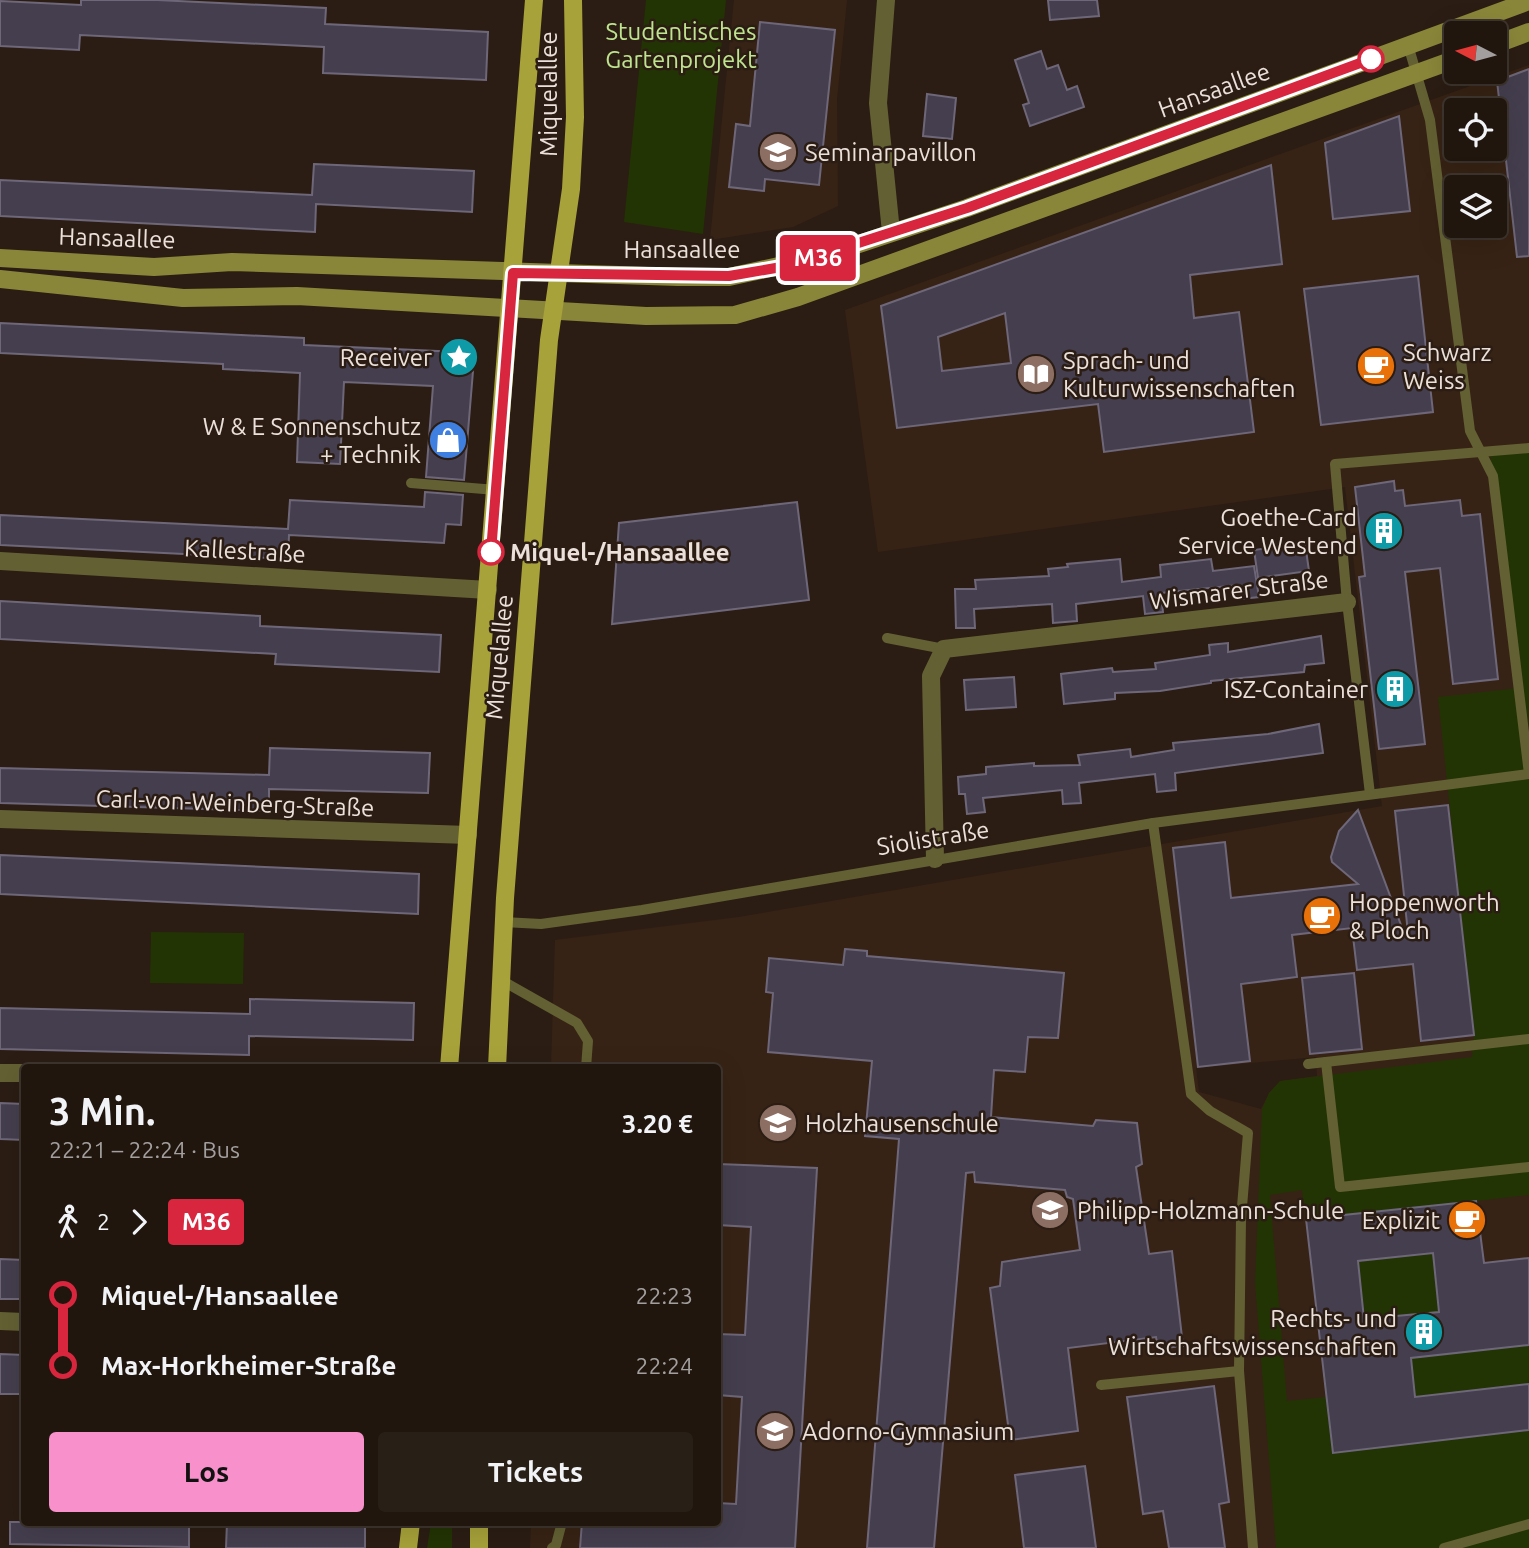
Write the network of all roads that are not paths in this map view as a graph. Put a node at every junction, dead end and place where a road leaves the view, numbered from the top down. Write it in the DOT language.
graph roads {
  1 [pos="534,0"];
  2 [pos="573,0"];
  3 [pos="886,0"];
  4 [pos="1529,1"];
  5 [pos="1529,32"];
  6 [pos="1507,40"];
  7 [pos="1408,45"];
  8 [pos="1444,62"];
  9 [pos="1417,72"];
  10 [pos="891,232"];
  11 [pos="0,258"];
  12 [pos="513,273"];
  13 [pos="560,273"];
  14 [pos="0,279"];
  15 [pos="510,309"];
  16 [pos="552,312"];
  17 [pos="1529,448"];
  18 [pos="1481,452"];
  19 [pos="411,484"];
  20 [pos="496,490"];
  21 [pos="0,561"];
  22 [pos="488,590"];
  23 [pos="1347,602"];
  24 [pos="887,638"];
  25 [pos="944,649"];
  26 [pos="1370,794"];
  27 [pos="0,819"];
  28 [pos="1153,823"];
  29 [pos="468,835"];
  30 [pos="935,859"];
  31 [pos="503,922"];
  32 [pos="501,980"];
  33 [pos="1529,1039"];
  34 [pos="1326,1062"];
  35 [pos="449,1064"];
  36 [pos="497,1064"];
  37 [pos="586,1064"];
  38 [pos="1308,1064"];
  39 [pos="0,1073"];
  40 [pos="21,1073"];
  41 [pos="1529,1167"];
  42 [pos="0,1321"];
  43 [pos="21,1322"];
  44 [pos="1239,1371"];
  45 [pos="1101,1385"];
  46 [pos="1529,1524"];
  47 [pos="411,1526"];
  48 [pos="479,1526"];
  49 [pos="561,1526"];
  50 [pos="408,1548"];
  51 [pos="479,1548"];
  52 [pos="552,1548"];
  53 [pos="1253,1548"];
  54 [pos="1444,1548"];
  1 -- 12 [label="main road, Miquelallee"];
  2 -- 13 [label="main road, Miquelallee"];
  3 -- 10 [label="street"];
  4 -- 7 [label="main road, Hansaallee"];
  5 -- 6 [label="main road"];
  7 -- 9 [label="lane"];
  7 -- 10 [label="main road, Hansaallee"];
  8 -- 9 [label="main road, Hansaallee"];
  9 -- 16 [label="main road, Hansaallee"];
  9 -- 18 [label="lane"];
  10 -- 13 [label="main road, Hansaallee"];
  11 -- 12 [label="main road, Hansaallee"];
  12 -- 13 [label="main road, Hansaallee"];
  12 -- 15 [label="main road, Miquelallee"];
  13 -- 16 [label="main road, Miquelallee"];
  14 -- 15 [label="main road, Hansaallee"];
  15 -- 16 [label="main road, Hansaallee"];
  15 -- 20 [label="main road, Miquelallee"];
  16 -- 31 [label="main road, Miquelallee"];
  17 -- 18 [label="lane"];
  18 -- 23 [label="lane"];
  18 -- 26 [label="lane, Siolistraße"];
  19 -- 20 [label="lane"];
  20 -- 22 [label="main road, Miquelallee"];
  21 -- 22 [label="street, Kallestraße"];
  22 -- 29 [label="main road, Miquelallee"];
  23 -- 25 [label="street, Wismarer Straße"];
  23 -- 26 [label="lane, Wismarer Straße"];
  24 -- 25 [label="lane"];
  25 -- 30 [label="street"];
  26 -- 28 [label="lane, Siolistraße"];
  27 -- 29 [label="street, Carl-von-Weinberg-Straße"];
  28 -- 30 [label="lane, Siolistraße"];
  28 -- 44 [label="lane"];
  29 -- 35 [label="main road, Miquelallee"];
  30 -- 31 [label="lane, Siolistraße"];
  31 -- 32 [label="main road, Miquelallee"];
  32 -- 36 [label="main road, Miquelallee"];
  32 -- 37 [label="lane"];
  33 -- 34 [label="lane"];
  34 -- 38 [label="lane"];
  34 -- 41 [label="lane"];
  39 -- 40 [label="street"];
  42 -- 43 [label="street"];
  44 -- 45 [label="lane"];
  44 -- 53 [label="lane"];
  46 -- 54 [label="lane"];
  47 -- 50 [label="main road"];
  48 -- 51 [label="main road"];
  49 -- 52 [label="lane"];
}
